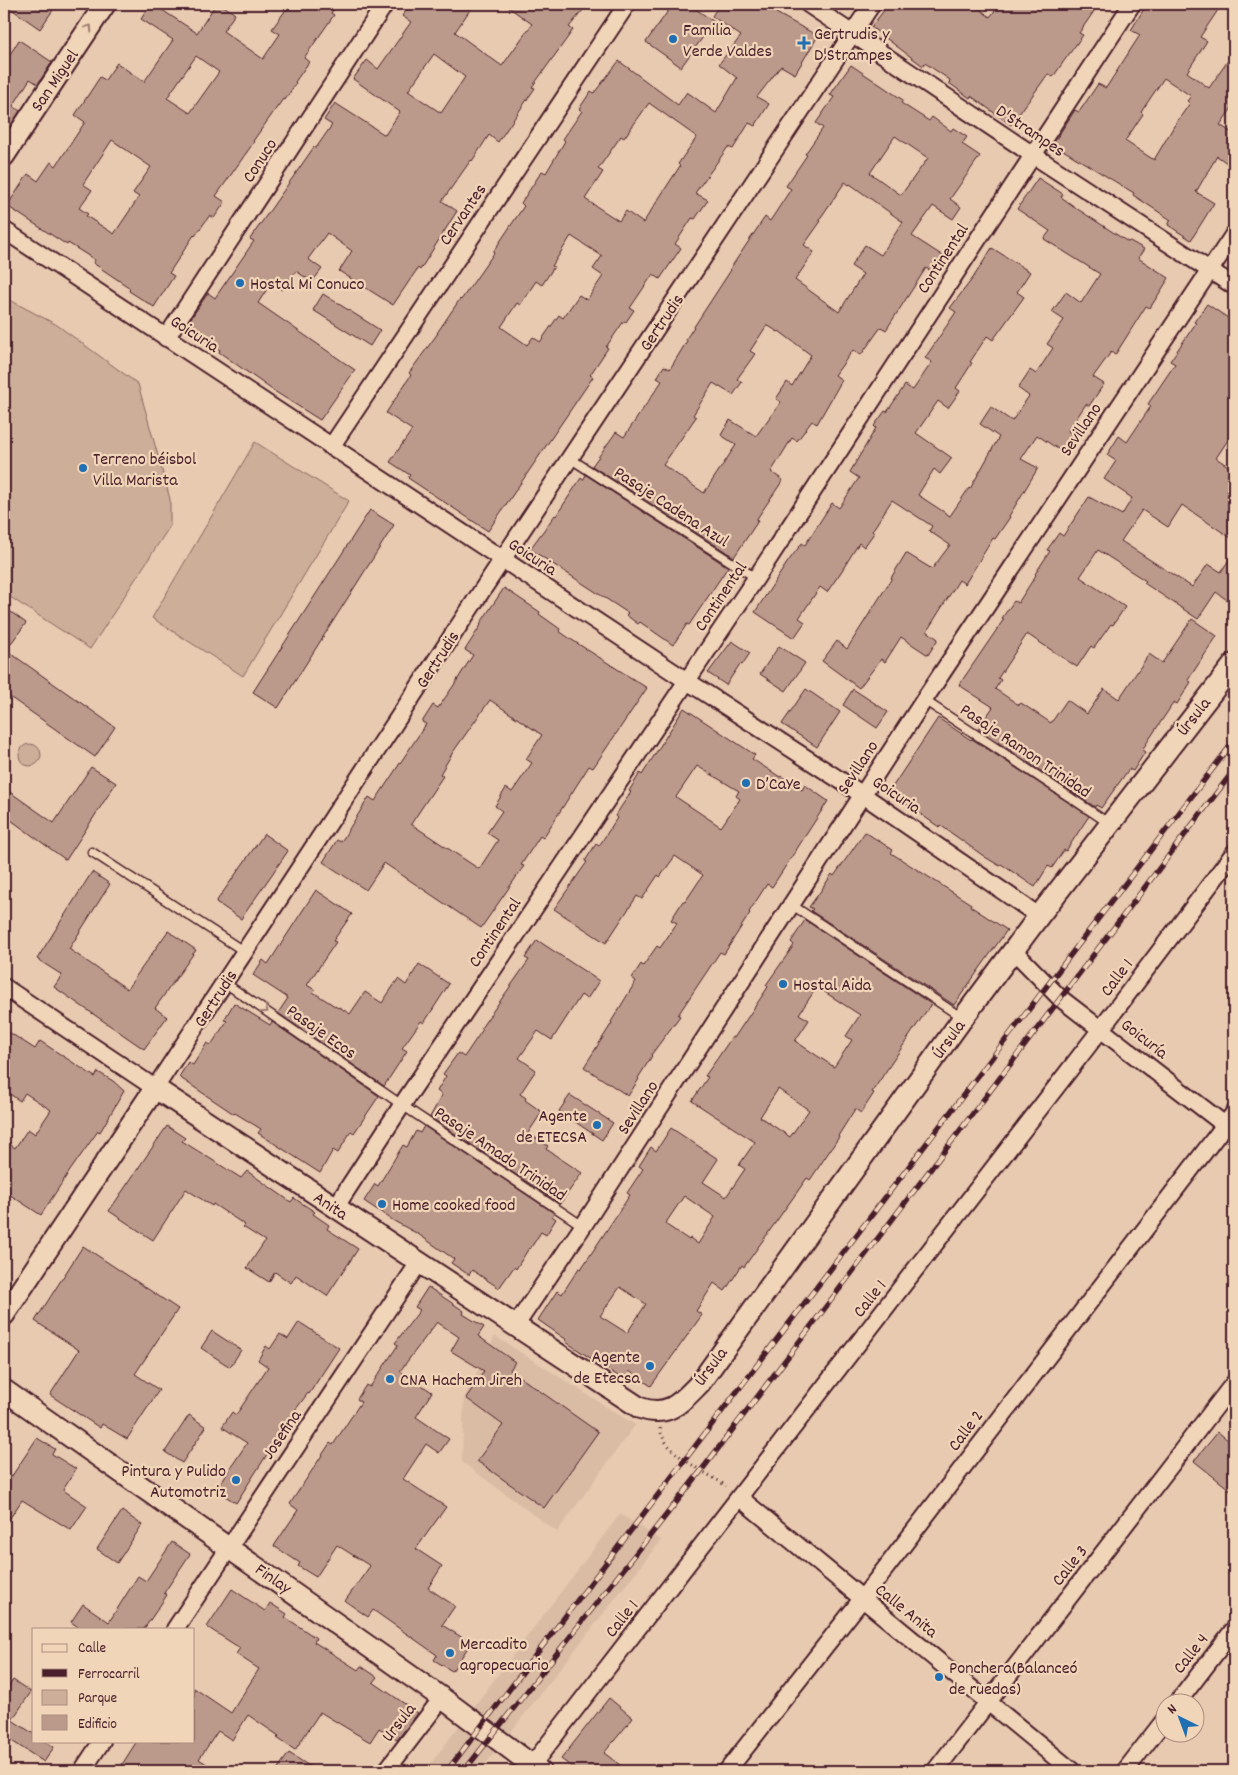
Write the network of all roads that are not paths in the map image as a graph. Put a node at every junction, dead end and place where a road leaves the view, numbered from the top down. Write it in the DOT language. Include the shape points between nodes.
graph roads {
  1 [pos="105,4"];
  2 [pos="385,4"];
  3 [pos="627,4"];
  4 [pos="808,4"];
  5 [pos="872,4"];
  6 [pos="1132,4"];
  7 [pos="853,34"];
  8 [pos="1033,155"];
  9 [pos="4,156"];
  10 [pos="4,230"];
  11 [pos="1234,234"];
  12 [pos="1210,270"];
  13 [pos="1234,286"];
  14 [pos="166,338"];
  15 [pos="331,446"];
  16 [pos="571,459"];
  17 [pos="502,560"];
  18 [pos="756,578"];
  19 [pos="1234,664"];
  20 [pos="687,681"];
  21 [pos="924,700"];
  22 [pos="863,795"];
  23 [pos="1110,824"];
  24 [pos="92,852"];
  25 [pos="1234,853"];
  26 [pos="792,906"];
  27 [pos="1039,916"];
  28 [pos="1014,950"];
  29 [pos="245,952"];
  30 [pos="225,983"];
  31 [pos="4,987"];
  32 [pos="963,1018"];
  33 [pos="1102,1029"];
  34 [pos="155,1088"];
  35 [pos="402,1105"];
  36 [pos="1231,1123"];
  37 [pos="335,1208"];
  38 [pos="583,1226"];
  39 [pos="420,1261"];
  40 [pos="4,1315"];
  41 [pos="516,1325"];
  42 [pos="1234,1384"];
  43 [pos="4,1390"];
  44 [pos="663,1411"];
  45 [pos="740,1498"];
  46 [pos="229,1547"];
  47 [pos="862,1599"];
  48 [pos="176,1628"];
  49 [pos="1234,1629"];
  50 [pos="1186,1692"];
  51 [pos="442,1698"];
  52 [pos="988,1703"];
  53 [pos="1156,1731"];
  54 [pos="101,1742"];
  55 [pos="536,1768"];
  56 [pos="82,1771"];
  57 [pos="386,1771"];
  58 [pos="727,1771"];
  59 [pos="935,1771"];
  60 [pos="1072,1771"];
  61 [pos="1125,1771"];
  9 -- 1 [label="street, San Miguel, one-way"];
  2 -- 14 [label="street, Conuco"];
  3 -- 15 [label="street, Cervantes"];
  4 -- 7 [label="street, D'Strampes"];
  5 -- 7 [label="street, Gertrudis"];
  6 -- 8 [label="street, Continental"];
  7 -- 8 [label="street, D'Strampes"];
  7 -- 16 [label="street, Gertrudis"];
  8 -- 12 [label="street, D'Strampes"];
  8 -- 18 [label="street, Continental"];
  10 -- 14 [label="street, Goicuria"];
  11 -- 12 [label="street, Sevillano"];
  12 -- 13 [label="street, D'Strampes"];
  12 -- 21 [label="street, Sevillano"];
  14 -- 15 [label="street, Goicuria"];
  15 -- 17 [label="street, Goicuria"];
  16 -- 17 [label="street, Gertrudis"];
  16 -- 18 [label="lane, Pasaje Cadena Azul"];
  17 -- 20 [label="street, Goicuria"];
  17 -- 29 [label="street, Gertrudis"];
  18 -- 20 [label="street, Continental"];
  19 -- 23 [label="street, Úrsula"];
  20 -- 22 [label="street, Goicuria"];
  20 -- 35 [label="street, Continental"];
  21 -- 22 [label="street, Sevillano"];
  21 -- 23 [label="lane, Pasaje Ramon Trinidad"];
  22 -- 26 [label="street, Sevillano"];
  22 -- 27 [label="street, Goicuria"];
  23 -- 27 [label="street, Úrsula"];
  24 -- 29 [label="lane"];
  25 -- 33 [label="street, Calle 1"];
  26 -- 32 [label="lane"];
  26 -- 38 [label="street, Sevillano"];
  27 -- 28 [label="street, Úrsula"];
  28 -- 32 [label="street, Úrsula"];
  28 -- 33 [label="street, Goicuría" via="1060,998"];
  29 -- 30 [label="street, Gertrudis"];
  30 -- 34 [label="street, Gertrudis"];
  30 -- 35 [label="lane, Pasaje Ecos, one-way"];
  31 -- 34 [label="street, Anita"];
  32 -- 44 [label="street, Úrsula" via="700,1383 679,1403"];
  33 -- 36 [label="street, Goicuría"];
  33 -- 45 [label="street, Calle 1"];
  34 -- 37 [label="street, Anita"];
  34 -- 40 [label="street, Gertrudis"];
  35 -- 37 [label="street, Continental"];
  35 -- 38 [label="lane, Pasaje Amado Trinidad"];
  36 -- 47 [label="street, Calle 2"];
  37 -- 39 [label="street, Anita"];
  38 -- 41 [label="street, Sevillano"];
  39 -- 41 [label="street, Anita"];
  39 -- 46 [label="street, Josefina"];
  41 -- 44 [label="street, Anita" via="640,1408"];
  42 -- 52 [label="street, Calle 3"];
  43 -- 46 [label="street, Finlay"];
  45 -- 47 [label="street, Calle Anita"];
  45 -- 55 [label="street, Calle 1"];
  46 -- 48 [label="street, Josefina"];
  46 -- 51 [label="street, Finlay"];
  47 -- 52 [label="street, Calle Anita"];
  47 -- 58 [label="street, Calle 2"];
  49 -- 50 [label="street, Calle 4"];
  51 -- 55 [label="street, Finlay"];
  51 -- 57 [label="street, Ursula"];
  52 -- 59 [label="street, Calle 3"];
  52 -- 60 [label="street, Calle Anita"];
  53 -- 61 [label="street"];
  54 -- 56 [label="street"];
}
